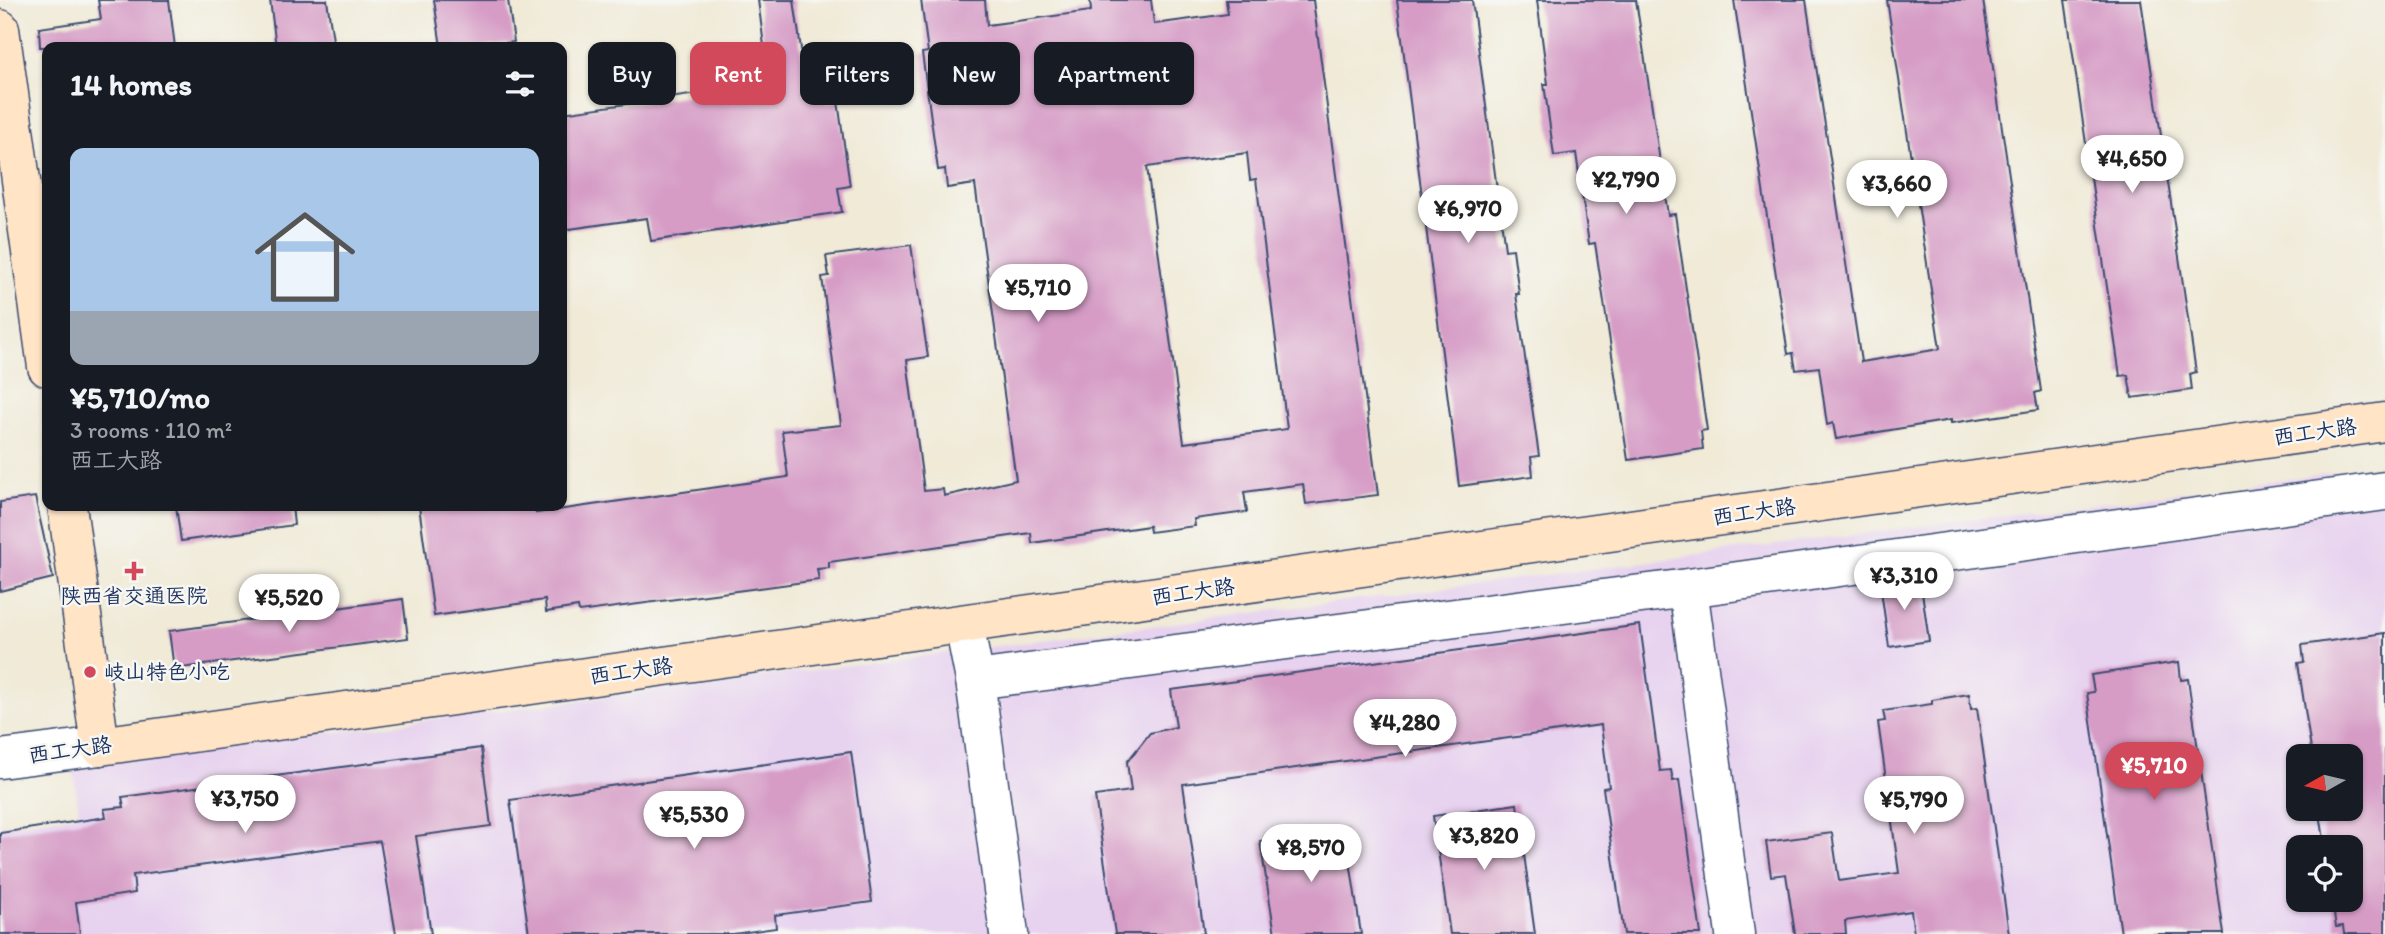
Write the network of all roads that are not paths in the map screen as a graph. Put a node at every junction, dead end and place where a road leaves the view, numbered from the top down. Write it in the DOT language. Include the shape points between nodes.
graph roads {
  1 [pos="0,29"];
  2 [pos="42,331"];
  3 [pos="2385,422"];
  4 [pos="2385,491"];
  5 [pos="68,511"];
  6 [pos="1688,588"];
  7 [pos="964,625"];
  8 [pos="975,680"];
  9 [pos="100,746"];
  10 [pos="0,759"];
  11 [pos="1009,934"];
  12 [pos="1735,934"];
  1 -- 2 [label="street"];
  3 -- 7 [label="street, 西工大路"];
  4 -- 6 [label="street"];
  5 -- 9 [label="street"];
  6 -- 8 [label="street"];
  6 -- 12 [label="street"];
  7 -- 8 [label="street"];
  7 -- 9 [label="street, 西工大路"];
  8 -- 11 [label="street"];
  9 -- 10 [label="street, 西工大路"];
}
